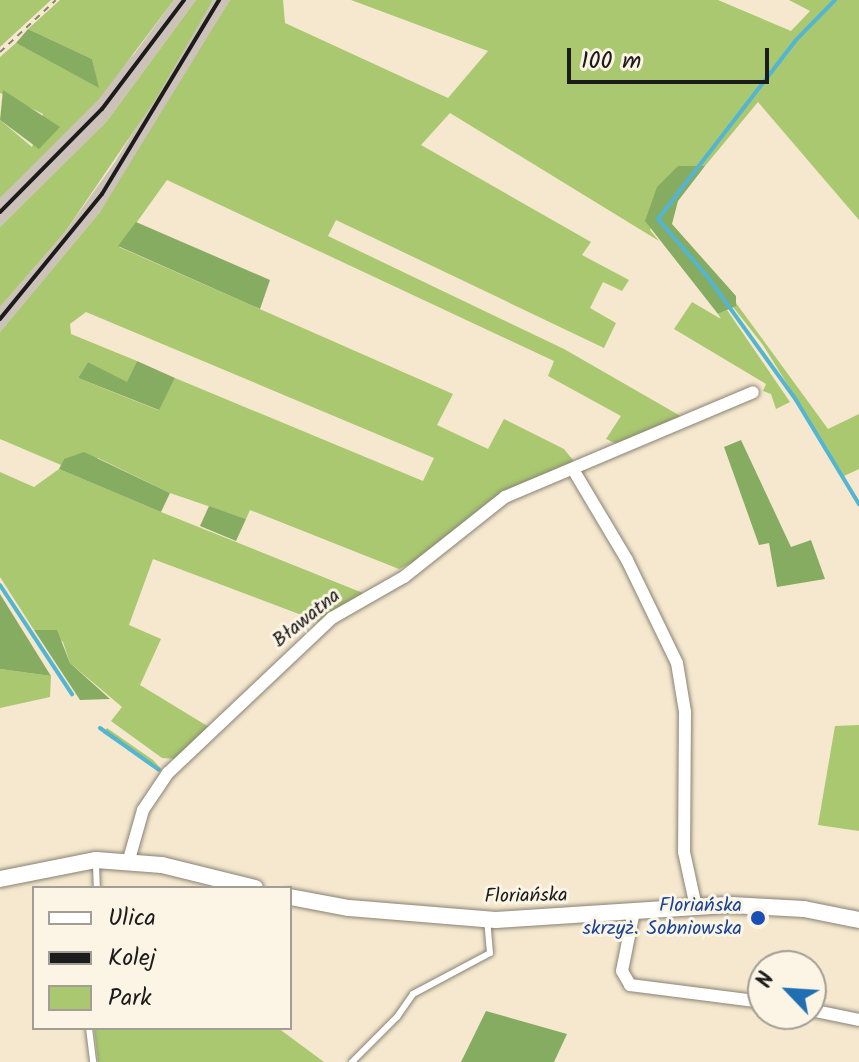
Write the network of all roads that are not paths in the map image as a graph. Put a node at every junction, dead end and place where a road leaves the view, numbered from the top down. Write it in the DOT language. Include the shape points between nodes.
graph roads {
  1 [pos="753,392"];
  2 [pos="574,471"];
  3 [pos="96,860"];
  4 [pos="128,863"];
  5 [pos="0,879"];
  6 [pos="97,886"];
  7 [pos="245,886"];
  8 [pos="292,897"];
  9 [pos="696,907"];
  10 [pos="634,911"];
  11 [pos="487,920"];
  12 [pos="859,920"];
  13 [pos="747,1000"];
  14 [pos="827,1013"];
  15 [pos="859,1020"];
  16 [pos="89,1030"];
  17 [pos="93,1062"];
  18 [pos="352,1062"];
  1 -- 2 [label="street, Bławatna"];
  2 -- 4 [label="street, Bławatna" via="505,497 404,577 313,636 168,773 143,810"];
  2 -- 9 [label="street" via="627,560 677,663 685,712 684,852"];
  3 -- 4 [label="street"];
  3 -- 5 [label="street"];
  3 -- 6 [label="lane"];
  4 -- 7 [label="street"];
  8 -- 11 [label="street, Floriańska"];
  9 -- 10 [label="street, Floriańska"];
  9 -- 12 [label="street, Floriańska" via="781,907"];
  10 -- 11 [label="street, Floriańska"];
  10 -- 13 [label="street" via="622,971 630,985"];
  11 -- 18 [label="lane" via="490,953 413,994"];
  14 -- 15 [label="street"];
  16 -- 17 [label="lane"];
}
